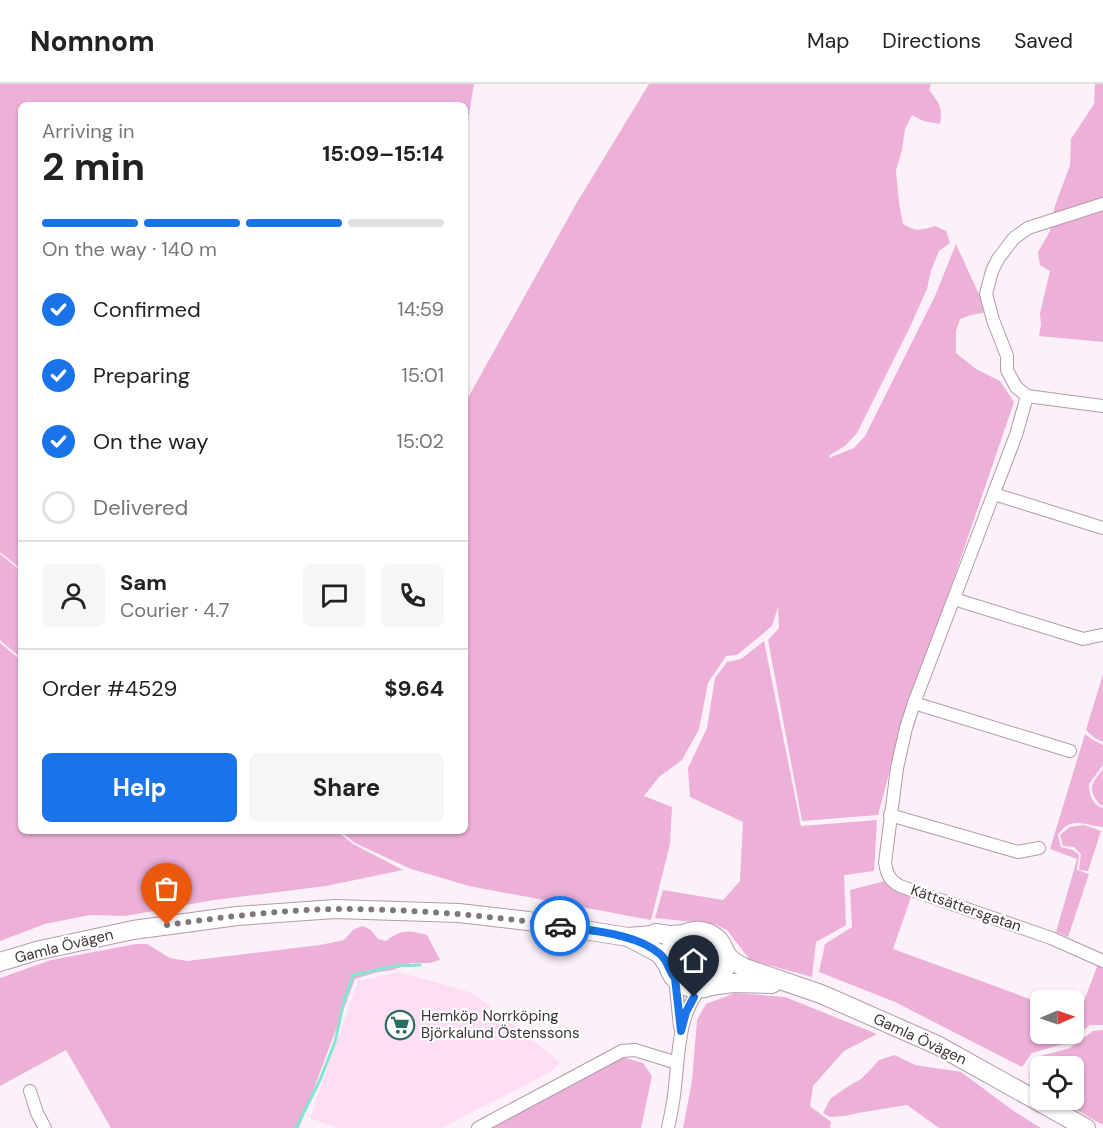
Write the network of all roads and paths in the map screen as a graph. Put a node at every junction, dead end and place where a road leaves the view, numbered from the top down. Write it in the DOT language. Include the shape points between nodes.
graph roads {
  1 [pos="1103,204"];
  2 [pos="1027,396"];
  3 [pos="1103,406"];
  4 [pos="994,494"];
  5 [pos="1103,528"];
  6 [pos="954,598"];
  7 [pos="1101,636"];
  8 [pos="915,703"];
  9 [pos="1070,751"];
  10 [pos="890,815"];
  11 [pos="1039,848"];
  12 [pos="684,934"];
  13 [pos="628,937"];
  14 [pos="726,955"];
  15 [pos="1103,961"];
  16 [pos="0,962"];
  17 [pos="672,972"];
  18 [pos="800,987"];
  19 [pos="705,988"];
  20 [pos="681,1031"];
  21 [pos="677,1063"];
  22 [pos="30,1091"];
  23 [pos="1030,1097"];
  24 [pos="1048,1110"];
  25 [pos="1053,1110"];
  26 [pos="45,1128"];
  27 [pos="478,1128"];
  28 [pos="668,1128"];
  29 [pos="1072,1128"];
  30 [pos="1086,1128"];
  1 -- 2 [label="street" via="1028,228 1014,238 992,271 986,294 993,320 1007,370 1016,387"];
  2 -- 3 [label="street"];
  2 -- 4 [label="street, Kättsättersgatan"];
  4 -- 5 [label="street"];
  4 -- 6 [label="street, Kättsättersgatan"];
  6 -- 7 [label="street" via="1083,639"];
  6 -- 8 [label="street, Kättsättersgatan"];
  8 -- 9 [label="street"];
  8 -- 10 [label="street, Kättsättersgatan" via="897,768"];
  10 -- 11 [label="street" via="1018,852"];
  10 -- 15 [label="street, Kättsättersgatan" via="885,862 892,881 1051,938"];
  12 -- 13 [label="main road, Gamla Övägen"];
  12 -- 14 [label="main road, Gamla Övägen" via="707,932 720,941"];
  12 -- 17 [label="main road" via="673,944 668,958"];
  13 -- 16 [label="main road, Gamla Övägen" via="470,914 335,909 237,916 133,930"];
  13 -- 17 [label="main road, Gamla Övägen" via="660,954"];
  14 -- 18 [label="main road, Gamla Övägen" via="746,968"];
  14 -- 19 [label="main road" via="722,976"];
  17 -- 19 [label="main road, Gamla Övägen" via="688,987"];
  17 -- 20 [label="street"];
  18 -- 19 [label="main road, Gamla Övägen" via="732,982"];
  18 -- 23 [label="main road, Gamla Övägen" via="937,1045"];
  19 -- 20 [label="street" via="694,997"];
  20 -- 21 [label="street"];
  21 -- 27 [label="street" via="635,1050 622,1051"];
  21 -- 28 [label="street"];
  22 -- 26 [label="street"];
  24 -- 29 [label="main road, Gamla Övägen"];
  25 -- 30 [label="main road, Gamla Övägen"];
}
